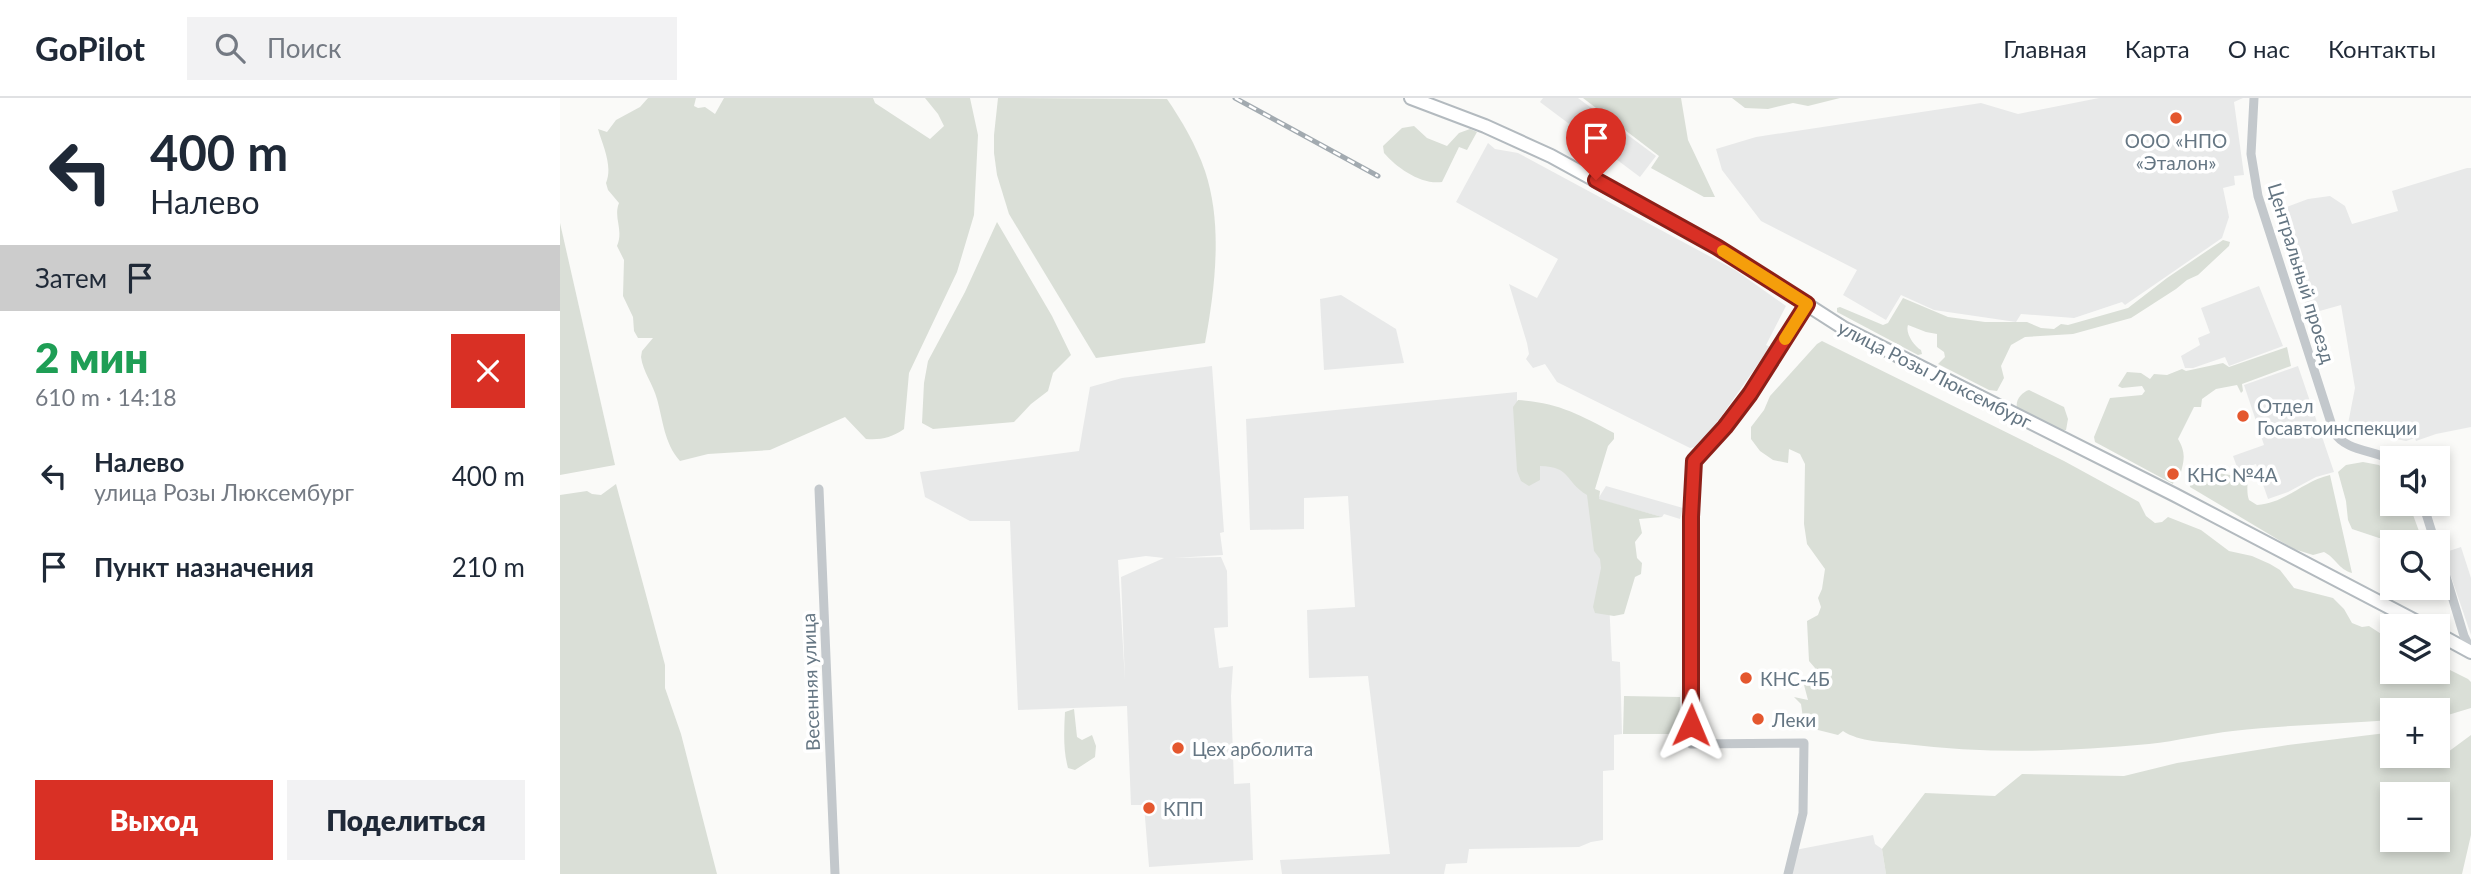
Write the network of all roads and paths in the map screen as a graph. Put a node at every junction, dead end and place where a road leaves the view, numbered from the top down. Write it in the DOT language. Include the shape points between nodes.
graph roads {
  1 [pos="1411,98"];
  2 [pos="2254,98"];
  3 [pos="1807,304"];
  4 [pos="2380,454"];
  5 [pos="819,489"];
  6 [pos="2450,591"];
  7 [pos="2402,614"];
  8 [pos="2450,640"];
  9 [pos="2471,651"];
  10 [pos="835,874"];
  11 [pos="1788,874"];
  1 -- 3 [label="street, улица Розы Люксембург" via="1551,156 1717,247"];
  2 -- 4 [label="street, Центральный проезд" via="2251,154 2258,196 2334,432 2347,444"];
  3 -- 7 [label="street, улица Розы Люксембург" via="1845,329"];
  3 -- 11 [label="street" via="1750,394 1694,461 1691,517 1691,744 1804,743 1804,813"];
  5 -- 10 [label="street, Весенняя улица"];
  6 -- 9 [label="street"];
  8 -- 9 [label="street"];
}
